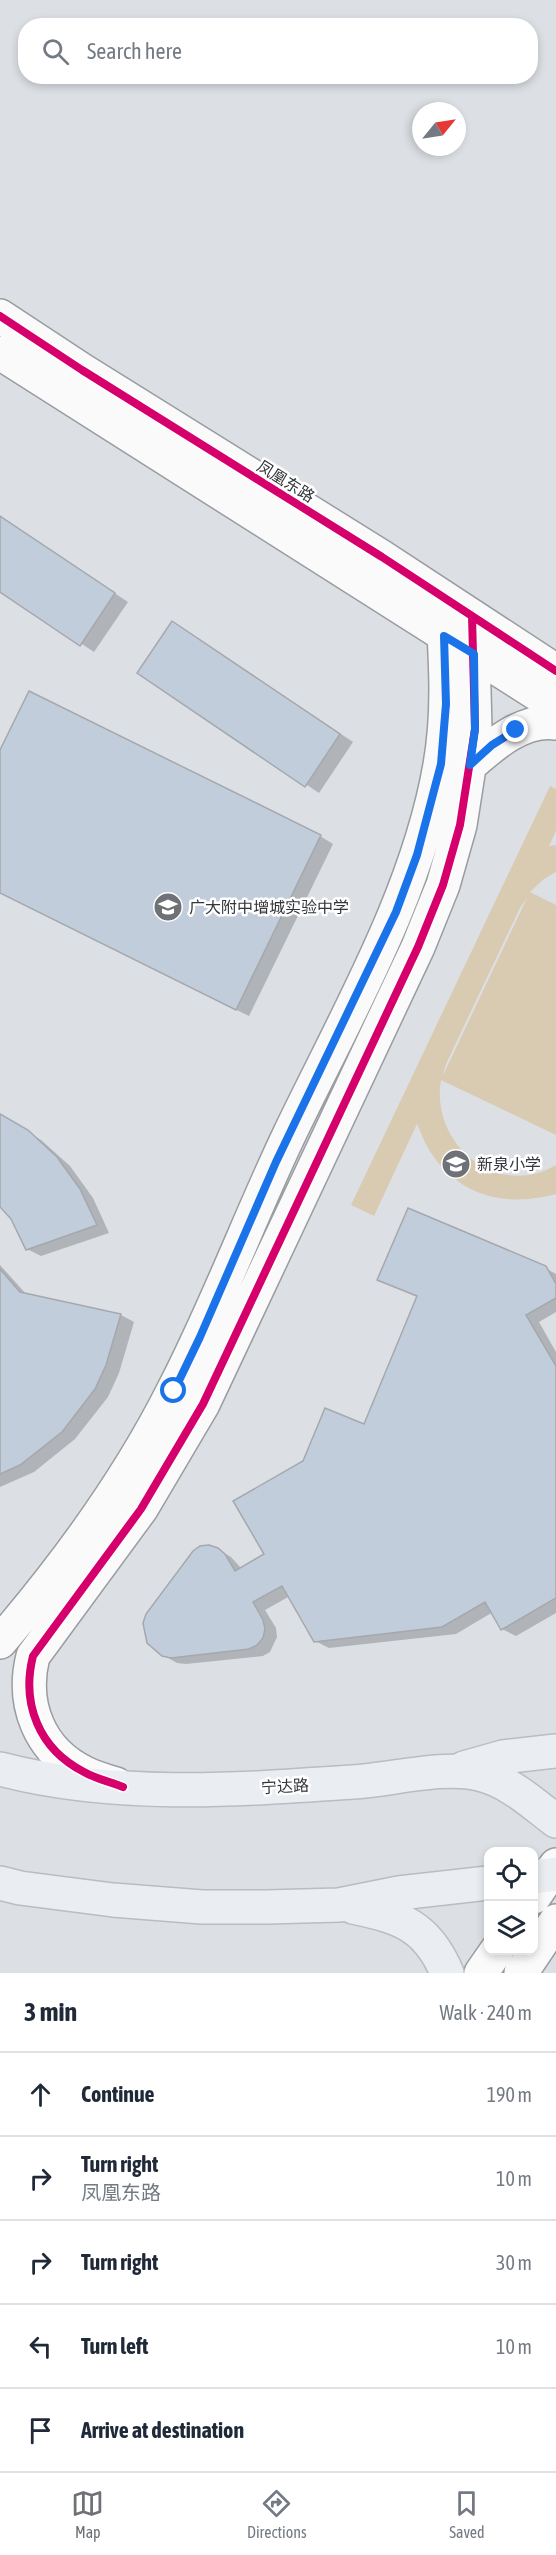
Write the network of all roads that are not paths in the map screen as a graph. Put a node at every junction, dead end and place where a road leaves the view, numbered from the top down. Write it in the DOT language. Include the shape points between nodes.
graph roads {
  1 [pos="0,316"];
  2 [pos="0,353"];
  3 [pos="442,597"];
  4 [pos="472,616"];
  5 [pos="444,636"];
  6 [pos="474,654"];
  7 [pos="556,671"];
  8 [pos="556,706"];
  9 [pos="556,723"];
  10 [pos="470,765"];
  11 [pos="0,1642"];
  12 [pos="556,1751"];
  13 [pos="0,1769"];
  14 [pos="453,1771"];
  15 [pos="123,1787"];
  16 [pos="556,1821"];
  17 [pos="0,1883"];
  18 [pos="484,1883"];
  19 [pos="339,1905"];
  20 [pos="556,1921"];
  21 [pos="494,1955"];
  22 [pos="447,1973"];
  23 [pos="482,1973"];
  24 [pos="520,1973"];
  1 -- 3 [label="street, 凤凰东路"];
  2 -- 5 [label="street"];
  3 -- 4 [label="street, 凤凰东路"];
  3 -- 5 [label="street"];
  4 -- 6 [label="street"];
  4 -- 7 [label="street, 凤凰东路"];
  5 -- 6 [label="street"];
  5 -- 11 [label="street" via="446,704 441,764 417,855 396,912 276,1162 174,1391 116,1491"];
  6 -- 8 [label="street"];
  6 -- 10 [label="street" via="475,729"];
  9 -- 10 [label="street" via="516,730"];
  10 -- 15 [label="street" via="460,825 443,885 418,947 203,1404 141,1509 33,1656 28,1677 29,1701 48,1743 64,1760 85,1773"];
  12 -- 14 [label="main road" via="496,1759"];
  13 -- 15 [label="main road, 宁达路" via="62,1782"];
  14 -- 15 [label="main road, 宁达路" via="287,1786"];
  14 -- 16 [label="main road, 宁达路" via="497,1779"];
  17 -- 19 [label="main road" via="101,1899 202,1907"];
  18 -- 19 [label="main road"];
  19 -- 22 [label="main road" via="391,1915 411,1925 439,1953"];
  20 -- 24 [label="street"];
  21 -- 23 [label="street"];
}
